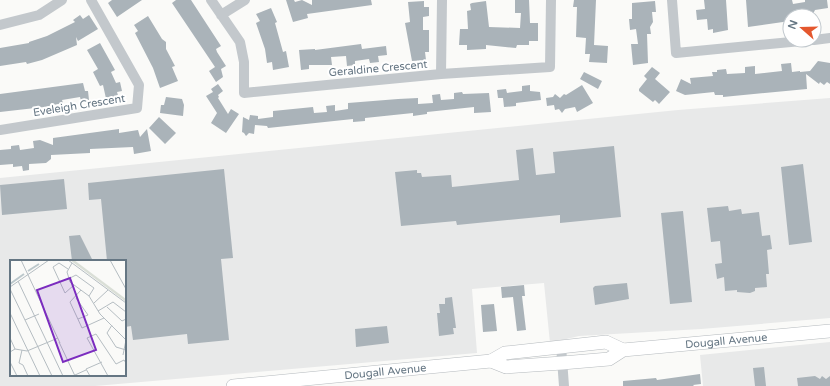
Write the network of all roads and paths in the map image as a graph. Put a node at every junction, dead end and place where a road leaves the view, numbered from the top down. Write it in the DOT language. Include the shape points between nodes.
graph roads {
  1 [pos="62,0"];
  2 [pos="91,0"];
  3 [pos="211,0"];
  4 [pos="245,0"];
  5 [pos="442,0"];
  6 [pos="551,0"];
  7 [pos="672,0"];
  8 [pos="221,15"];
  9 [pos="0,25"];
  10 [pos="782,43"];
  11 [pos="441,74"];
  12 [pos="0,130"];
  13 [pos="830,331"];
  14 [pos="561,346"];
  15 [pos="623,350"];
  16 [pos="491,361"];
  17 [pos="562,363"];
  18 [pos="240,386"];
  19 [pos="564,386"];
  1 -- 9 [label="street" via="39,15"];
  2 -- 12 [label="street, Eveleigh Crescent" via="138,84 137,108"];
  3 -- 8 [label="street, Geraldine Crescent"];
  4 -- 8 [label="street"];
  5 -- 11 [label="street"];
  6 -- 11 [label="street, Geraldine Crescent" via="550,67"];
  7 -- 10 [label="street" via="676,53"];
  8 -- 11 [label="street, Geraldine Crescent" via="240,42 244,62 244,93"];
  13 -- 15 [label="main road, Dougall Avenue"];
  14 -- 15 [label="main road, Dougall Avenue" via="606,342"];
  14 -- 16 [label="main road, Dougall Avenue" via="505,353"];
  14 -- 17 [label="street"];
  15 -- 17 [label="main road, Dougall Avenue" via="609,359"];
  16 -- 17 [label="main road, Dougall Avenue" via="506,367"];
  16 -- 18 [label="main road, Dougall Avenue"];
  17 -- 19 [label="street"];
}
